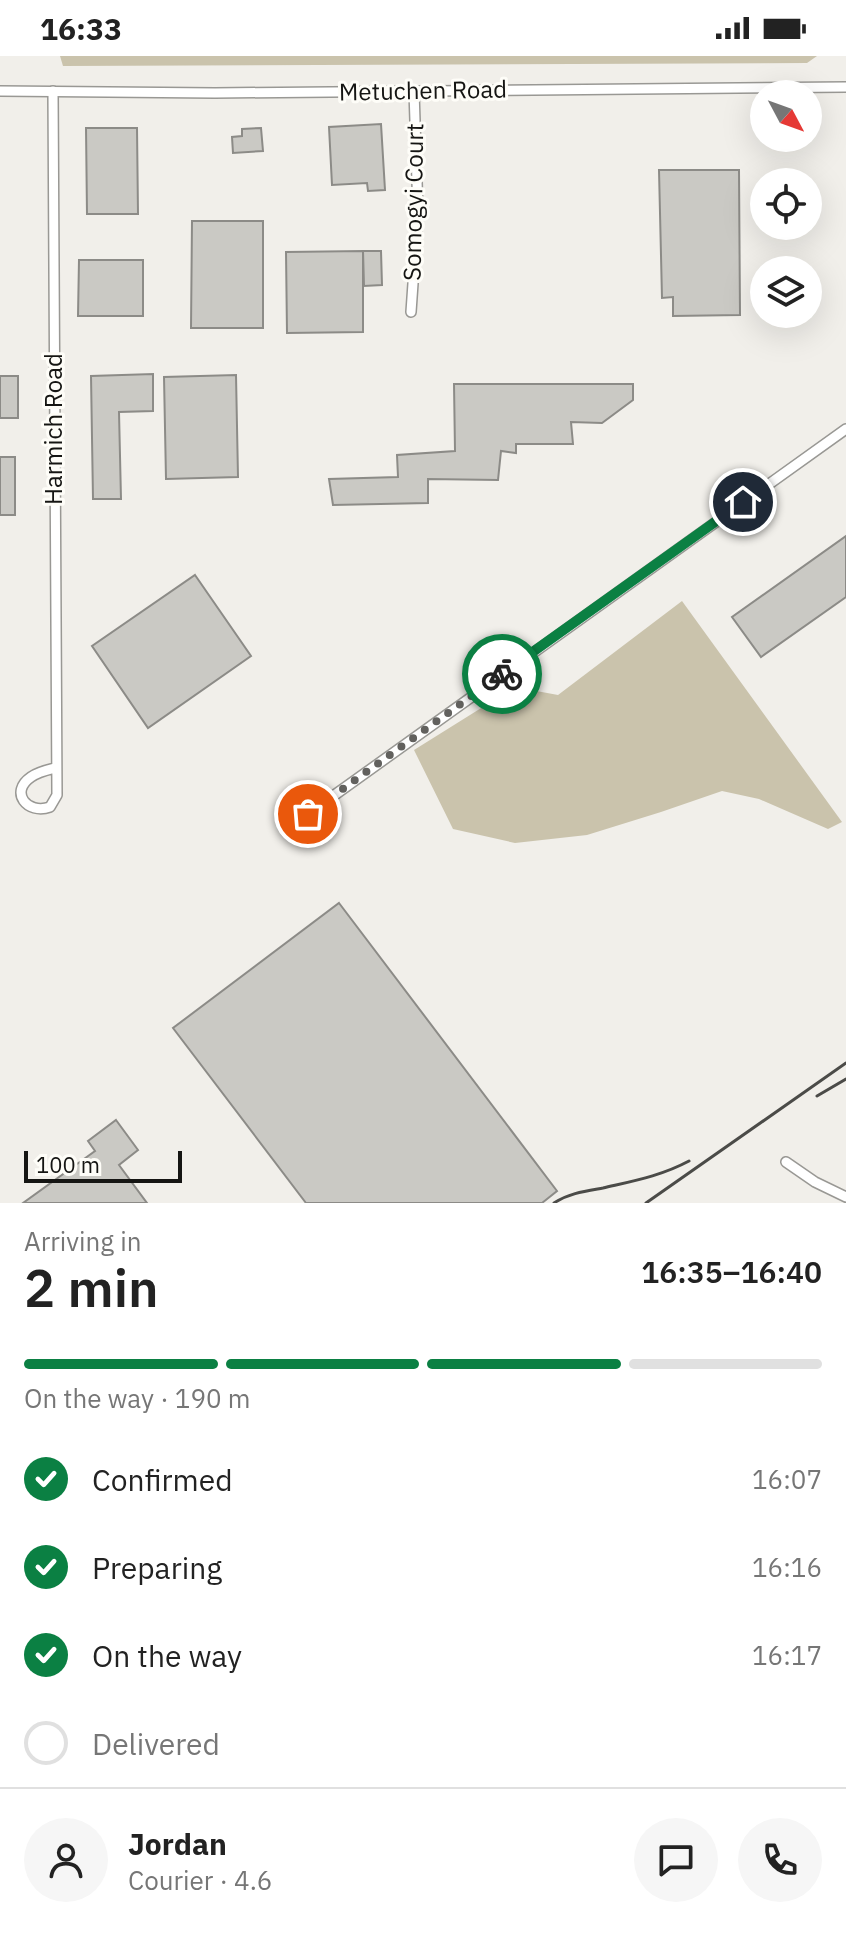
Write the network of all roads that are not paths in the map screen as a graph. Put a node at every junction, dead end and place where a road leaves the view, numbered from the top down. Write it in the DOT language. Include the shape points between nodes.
graph roads {
  1 [pos="846,87"];
  2 [pos="0,91"];
  3 [pos="53,91"];
  4 [pos="414,91"];
  5 [pos="411,312"];
  6 [pos="846,429"];
  7 [pos="55,768"];
  8 [pos="308,814"];
  9 [pos="786,1162"];
  10 [pos="846,1197"];
  1 -- 4 [label="street, Metuchen Road"];
  2 -- 3 [label="street, Metuchen Road"];
  3 -- 4 [label="street, Metuchen Road"];
  3 -- 7 [label="street, Harmich Road"];
  4 -- 5 [label="street, Somogyi Court" via="418,212"];
  6 -- 8 [label="street"];
  7 -- 7 [label="street, Harmich Road" via="57,795 50,807 31,808 23,801 23,784"];
  9 -- 10 [label="street"];
}
